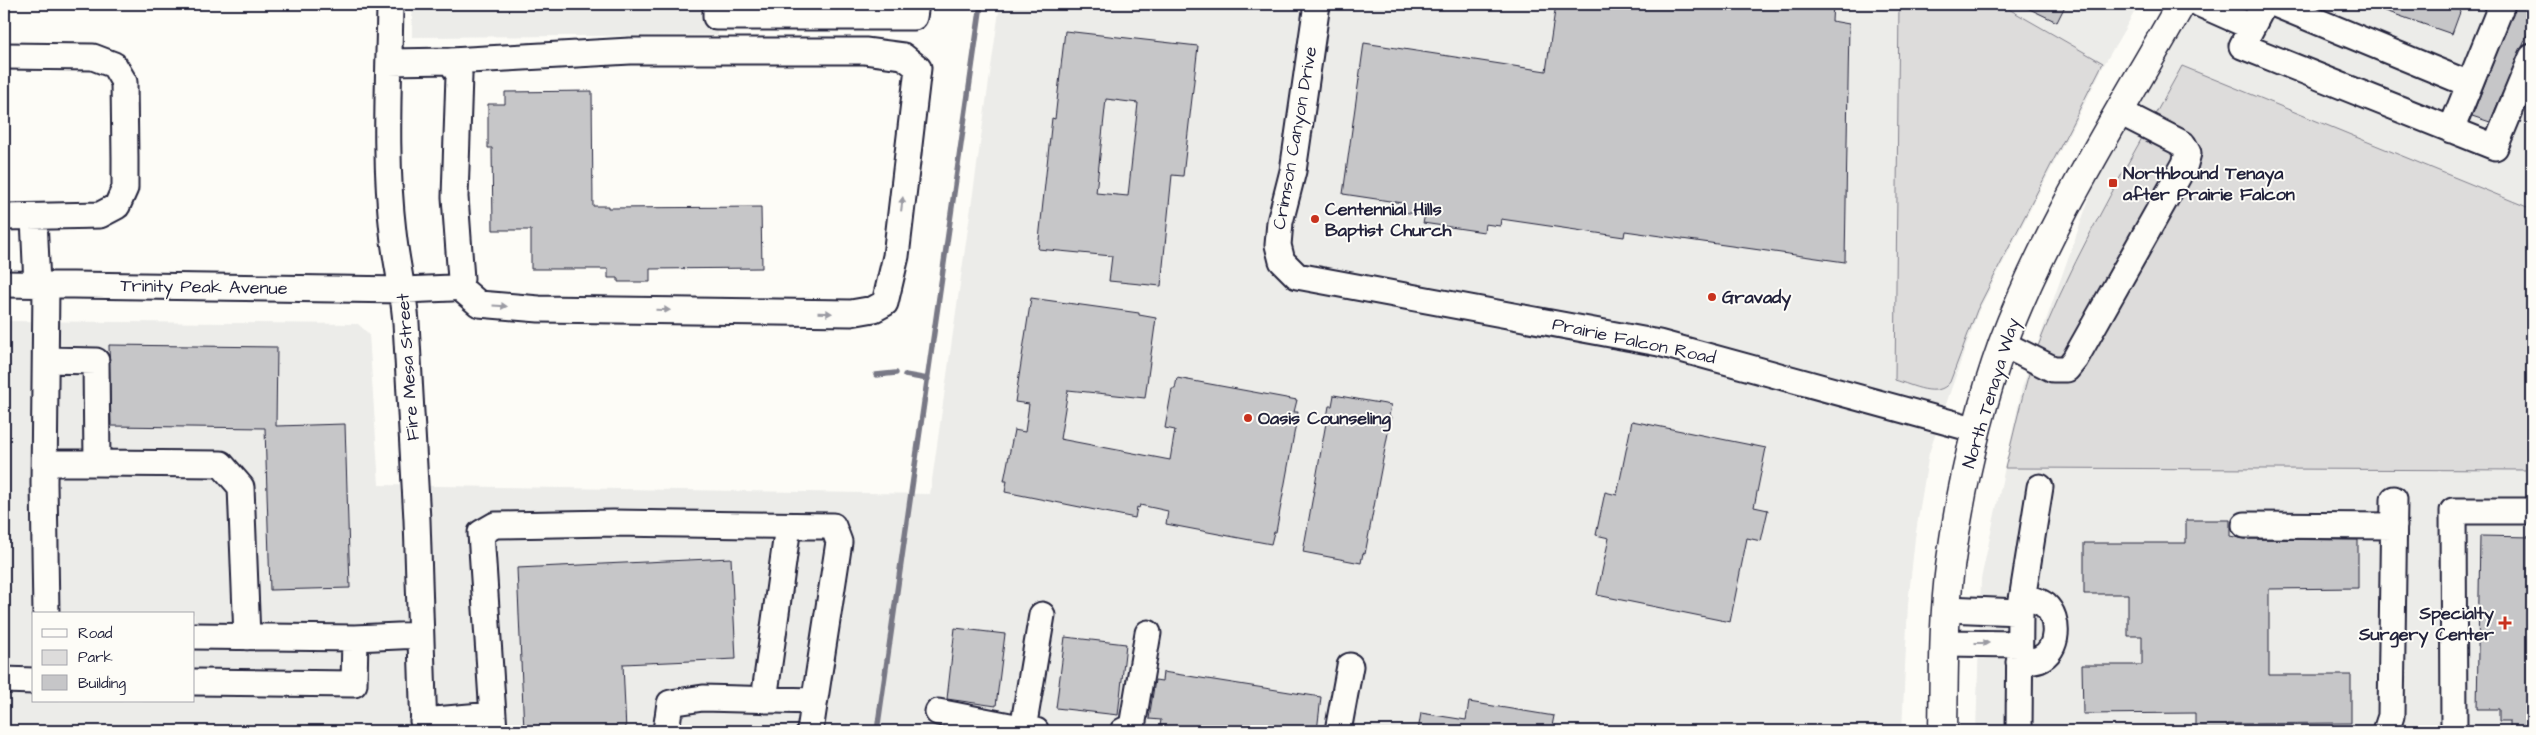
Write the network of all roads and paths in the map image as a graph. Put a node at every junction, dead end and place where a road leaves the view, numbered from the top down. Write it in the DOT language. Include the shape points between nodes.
graph roads {
  1 [pos="390,4"];
  2 [pos="716,4"];
  3 [pos="916,4"];
  4 [pos="1317,4"];
  5 [pos="2181,4"];
  6 [pos="2200,4"];
  7 [pos="2264,4"];
  8 [pos="2275,4"];
  9 [pos="2502,4"];
  10 [pos="2252,27"];
  11 [pos="4,56"];
  12 [pos="2532,57"];
  13 [pos="451,61"];
  14 [pos="389,62"];
  15 [pos="2469,84"];
  16 [pos="2120,112"];
  17 [pos="2451,130"];
  18 [pos="4,217"];
  19 [pos="34,218"];
  20 [pos="1288,269"];
  21 [pos="4,284"];
  22 [pos="42,285"];
  23 [pos="458,286"];
  24 [pos="404,290"];
  25 [pos="2003,344"];
  26 [pos="46,360"];
  27 [pos="1977,430"];
  28 [pos="45,463"];
  29 [pos="97,463"];
  30 [pos="2040,487"];
  31 [pos="2394,499"];
  32 [pos="2532,511"];
  33 [pos="2245,525"];
  34 [pos="788,526"];
  35 [pos="2394,526"];
  36 [pos="2021,604"];
  37 [pos="1946,609"];
  38 [pos="46,612"];
  39 [pos="1042,614"];
  40 [pos="1148,633"];
  41 [pos="420,635"];
  42 [pos="195,636"];
  43 [pos="247,637"];
  44 [pos="355,638"];
  45 [pos="1945,643"];
  46 [pos="2019,653"];
  47 [pos="1350,666"];
  48 [pos="4,680"];
  49 [pos="32,681"];
  50 [pos="195,682"];
  51 [pos="764,700"];
  52 [pos="814,701"];
  53 [pos="938,712"];
  54 [pos="493,723"];
  55 [pos="424,726"];
  56 [pos="1029,730"];
  57 [pos="666,731"];
  58 [pos="810,731"];
  59 [pos="1123,731"];
  60 [pos="1338,731"];
  61 [pos="1943,731"];
  62 [pos="2019,731"];
  63 [pos="2386,731"];
  64 [pos="2454,731"];
  1 -- 14 [label="street, Fire Mesa Street"];
  2 -- 3 [label="street" via="716,17 914,17"];
  4 -- 20 [label="street, Crimson Canyon Drive" via="1293,171 1280,222 1278,246"];
  5 -- 16 [label="main road, North Tenaya Way"];
  6 -- 10 [label="street"];
  7 -- 10 [label="street"];
  8 -- 15 [label="street"];
  9 -- 15 [label="street"];
  10 -- 17 [label="street" via="2242,46"];
  11 -- 19 [label="street" via="93,57 114,65 124,82 124,188 116,206 100,215"];
  12 -- 17 [label="street" via="2495,147"];
  13 -- 14 [label="street"];
  13 -- 23 [label="street" via="459,75 455,197 461,279"];
  23 -- 13 [label="street, one-way" via="479,304 539,309 851,313 880,307 885,302 896,256 918,68 904,56 865,51 630,51"];
  14 -- 24 [label="street, Fire Mesa Street" via="388,142 393,233"];
  15 -- 17 [label="street"];
  16 -- 25 [label="main road, North Tenaya Way" via="2054,231"];
  16 -- 25 [label="street" via="2183,144 2188,152 2185,164 2067,369 2053,368"];
  18 -- 19 [label="street"];
  19 -- 22 [label="street"];
  20 -- 27 [label="street, Prairie Falcon Road" via="1297,276 1659,343"];
  21 -- 22 [label="street, Trinity Peak Avenue"];
  22 -- 24 [label="street, Trinity Peak Avenue"];
  22 -- 26 [label="street"];
  23 -- 24 [label="street, Trinity Peak Avenue"];
  24 -- 41 [label="street, Fire Mesa Street"];
  25 -- 27 [label="main road, North Tenaya Way"];
  26 -- 28 [label="street"];
  26 -- 29 [label="street" via="96,361"];
  27 -- 37 [label="main road, North Tenaya Way" via="1956,528"];
  28 -- 29 [label="street"];
  28 -- 38 [label="street"];
  29 -- 43 [label="street" via="222,464 241,487"];
  30 -- 36 [label="street"];
  31 -- 35 [label="street"];
  32 -- 64 [label="street" via="2453,511"];
  33 -- 35 [label="street"];
  34 -- 51 [label="street"];
  34 -- 52 [label="street" via="833,526 839,542"];
  34 -- 54 [label="street" via="496,525 480,533"];
  35 -- 63 [label="street" via="2391,716"];
  36 -- 37 [label="street"];
  36 -- 46 [label="street"];
  36 -- 46 [label="street" via="2038,601 2046,606 2053,614 2056,630 2049,650 2041,658"];
  37 -- 45 [label="main road, North Tenaya Way"];
  39 -- 56 [label="street"];
  40 -- 59 [label="street" via="1132,727"];
  41 -- 44 [label="street"];
  41 -- 55 [label="street, Fire Mesa Street"];
  42 -- 43 [label="street"];
  43 -- 44 [label="street"];
  44 -- 50 [label="street" via="354,684"];
  45 -- 46 [label="street, one-way"];
  45 -- 61 [label="main road, North Tenaya Way"];
  46 -- 62 [label="street"];
  47 -- 60 [label="street"];
  48 -- 49 [label="street"];
  51 -- 52 [label="street"];
  51 -- 57 [label="street" via="703,698 670,703"];
  52 -- 58 [label="street"];
  53 -- 56 [label="street"];
  54 -- 55 [label="street"];
}
